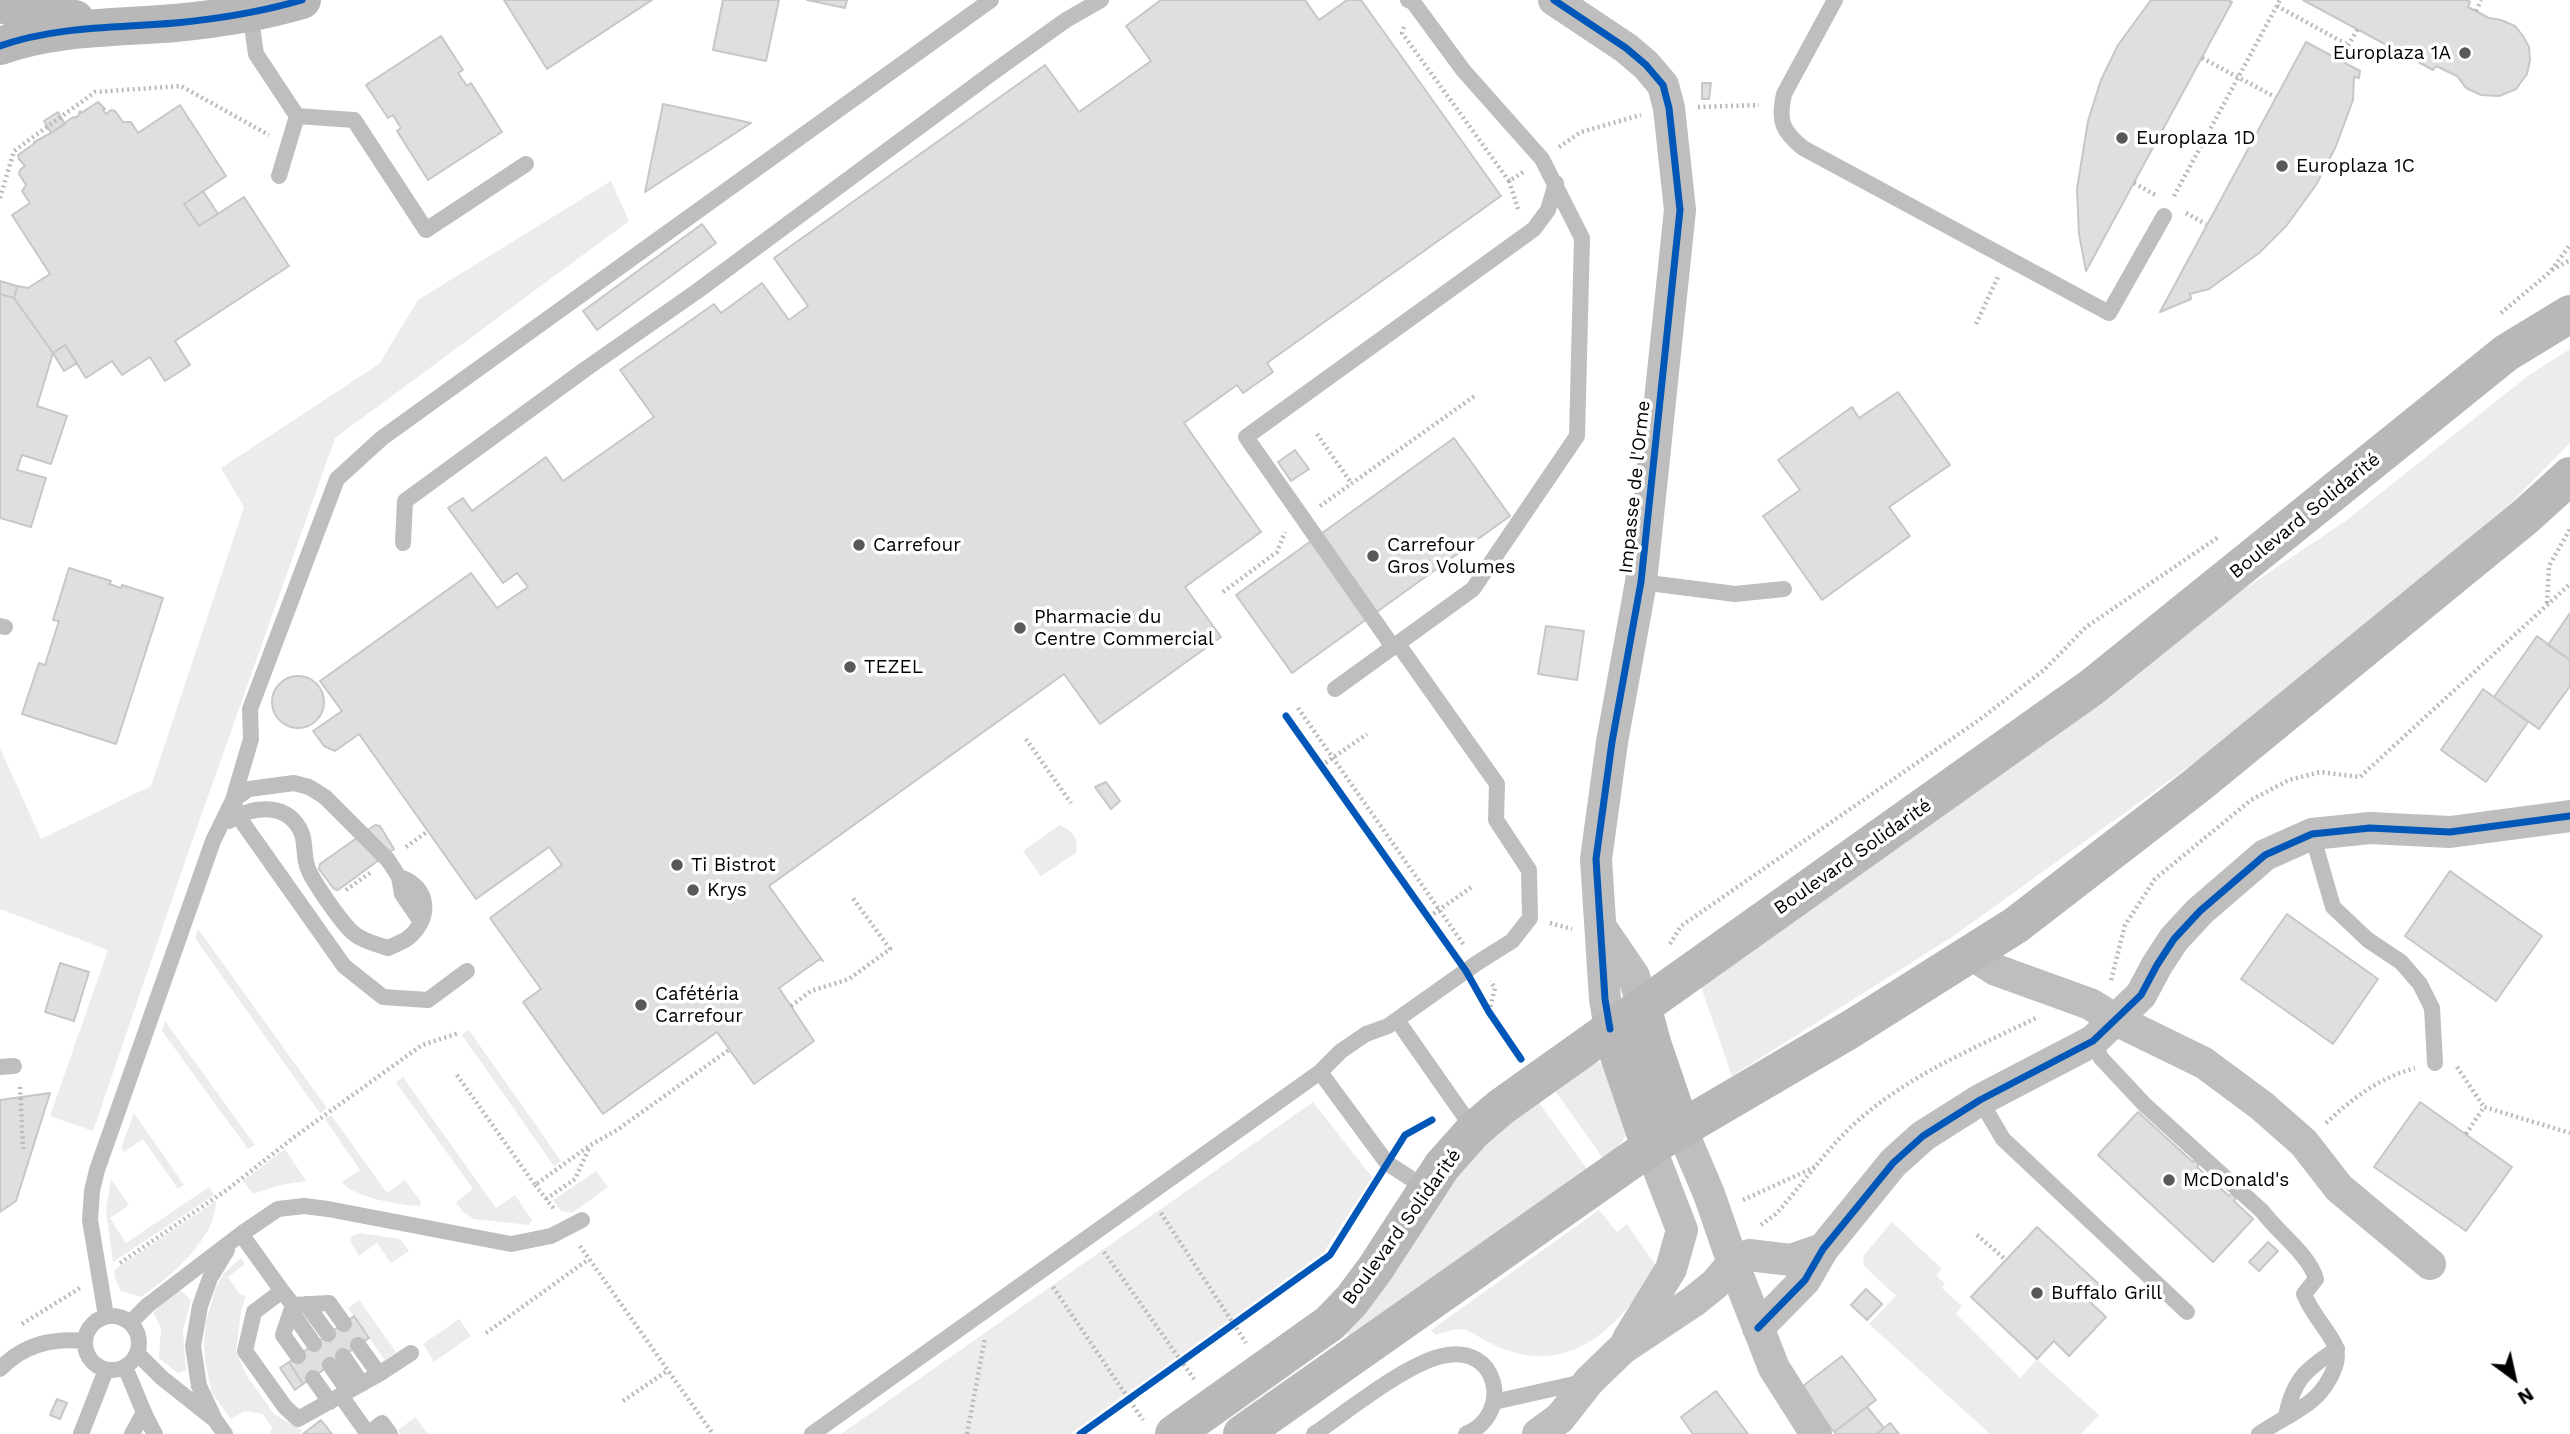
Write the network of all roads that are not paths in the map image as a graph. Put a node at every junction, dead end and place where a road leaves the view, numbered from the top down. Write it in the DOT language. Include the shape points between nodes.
graph roads {
  1 [pos="302,0"];
  2 [pos="991,0"];
  3 [pos="1101,0"];
  4 [pos="1408,0"];
  5 [pos="1554,0"];
  6 [pos="1835,0"];
  7 [pos="0,4"];
  8 [pos="250,13"];
  9 [pos="111,25"];
  10 [pos="0,46"];
  11 [pos="297,116"];
  12 [pos="526,164"];
  13 [pos="279,176"];
  14 [pos="1556,183"];
  15 [pos="2164,215"];
  16 [pos="2570,314"];
  17 [pos="2570,475"];
  18 [pos="403,544"];
  19 [pos="1641,582"];
  20 [pos="1784,589"];
  21 [pos="1396,646"];
  22 [pos="1335,689"];
  23 [pos="235,808"];
  24 [pos="2570,816"];
  25 [pos="2312,834"];
  26 [pos="1601,928"];
  27 [pos="1971,954"];
  28 [pos="467,971"];
  29 [pos="1638,991"];
  30 [pos="2103,1012"];
  31 [pos="1397,1020"];
  32 [pos="1610,1029"];
  33 [pos="2092,1041"];
  34 [pos="2435,1063"];
  35 [pos="1324,1068"];
  36 [pos="1980,1100"];
  37 [pos="1474,1130"];
  38 [pos="1666,1137"];
  39 [pos="1427,1189"];
  40 [pos="575,1224"];
  41 [pos="236,1238"];
  42 [pos="1823,1249"];
  43 [pos="1747,1259"];
  44 [pos="2430,1264"];
  45 [pos="282,1291"];
  46 [pos="297,1307"];
  47 [pos="2187,1312"];
  48 [pos="106,1316"];
  49 [pos="131,1322"];
  50 [pos="344,1324"];
  51 [pos="1758,1328"];
  52 [pos="321,1339"];
  53 [pos="85,1341"];
  54 [pos="358,1345"];
  55 [pos="1622,1349"];
  56 [pos="2337,1349"];
  57 [pos="411,1353"];
  58 [pos="138,1354"];
  59 [pos="298,1356"];
  60 [pos="337,1361"];
  61 [pos="125,1368"];
  62 [pos="0,1369"];
  63 [pos="106,1370"];
  64 [pos="379,1374"];
  65 [pos="313,1377"];
  66 [pos="1589,1381"];
  67 [pos="345,1393"];
  68 [pos="1494,1402"];
  69 [pos="143,1414"];
  70 [pos="2286,1416"];
  71 [pos="215,1420"];
  72 [pos="1158,1427"];
  73 [pos="80,1434"];
  74 [pos="132,1434"];
  75 [pos="155,1434"];
  76 [pos="225,1434"];
  77 [pos="368,1434"];
  78 [pos="390,1434"];
  79 [pos="812,1434"];
  80 [pos="1242,1434"];
  81 [pos="1314,1434"];
  82 [pos="1466,1434"];
  83 [pos="1538,1434"];
  84 [pos="1816,1434"];
  85 [pos="2259,1434"];
  1 -- 8 [label="main road"];
  2 -- 23 [label="lane" via="382,438 337,480 250,709 251,739"];
  3 -- 18 [label="lane" via="992,73 405,501"];
  4 -- 14 [label="lane" via="1542,159"];
  5 -- 19 [label="street, Impasse de l'Orme" via="1646,65 1663,85 1669,108 1680,210"];
  6 -- 15 [label="lane" via="1784,94 1780,111 1783,127 1803,148 2109,313"];
  7 -- 9 [label="main road"];
  8 -- 9 [label="main road"];
  8 -- 11 [label="lane" via="256,54"];
  9 -- 10 [label="main road" via="29,36"];
  11 -- 12 [label="lane" via="354,120 426,230"];
  11 -- 13 [label="lane"];
  14 -- 21 [label="lane" via="1582,238 1577,436 1474,589"];
  14 -- 21 [label="lane" via="1548,210 1534,229 1246,437"];
  16 -- 29 [label="main road, Boulevard Solidarité" via="2506,353 2092,687"];
  17 -- 27 [label="main road" via="2196,786 2016,925"];
  19 -- 20 [label="lane" via="1735,594"];
  19 -- 26 [label="street, Impasse de l'Orme" via="1596,859"];
  21 -- 22 [label="lane"];
  21 -- 31 [label="lane" via="1497,784 1496,820 1529,870 1530,918 1513,942"];
  23 -- 23 [label="lane" via="280,810 295,821 303,835 308,869 350,930 367,941 388,948 408,938 421,922 425,905 413,881 399,877 388,860 325,797 309,787 294,783 249,789"];
  23 -- 28 [label="lane" via="344,966 383,997 428,1000"];
  23 -- 48 [label="lane" via="213,841 97,1170 90,1220"];
  24 -- 25 [label="street" via="2450,832 2370,828"];
  25 -- 30 [label="street" via="2265,855 2174,939 2141,995"];
  25 -- 34 [label="lane" via="2333,907 2368,940 2401,962 2420,984 2432,1008"];
  26 -- 29 [label="street"];
  26 -- 32 [label="street, Impasse de l'Orme"];
  27 -- 30 [label="street" via="1996,970"];
  27 -- 38 [label="main road"];
  29 -- 32 [label="main road, Boulevard Solidarité"];
  29 -- 38 [label="main road" via="1653,1046"];
  30 -- 33 [label="street"];
  30 -- 44 [label="street" via="2204,1063 2262,1106 2304,1143 2339,1188"];
  31 -- 35 [label="lane" via="1366,1034"];
  31 -- 37 [label="lane"];
  32 -- 37 [label="main road, Boulevard Solidarité"];
  32 -- 38 [label="main road"];
  33 -- 36 [label="street"];
  33 -- 56 [label="lane" via="2101,1058 2145,1105 2262,1211 2312,1265 2316,1279 2304,1294"];
  35 -- 39 [label="lane" via="1387,1163"];
  35 -- 79 [label="lane"];
  36 -- 42 [label="street" via="1923,1136 1894,1163"];
  36 -- 47 [label="lane" via="2003,1139"];
  37 -- 39 [label="main road, Boulevard Solidarité"];
  38 -- 43 [label="street" via="1709,1195"];
  38 -- 55 [label="street" via="1682,1230 1671,1269"];
  38 -- 80 [label="main road"];
  39 -- 72 [label="main road, Boulevard Solidarité" via="1375,1269 1330,1323"];
  40 -- 41 [label="lane" via="551,1236 511,1244 304,1206 278,1209"];
  41 -- 45 [label="lane"];
  41 -- 49 [label="lane"];
  41 -- 71 [label="lane" via="210,1278 194,1346 199,1386"];
  42 -- 43 [label="street" via="1791,1260"];
  42 -- 51 [label="street" via="1805,1280"];
  43 -- 51 [label="street"];
  43 -- 55 [label="street"];
  45 -- 46 [label="lane"];
  45 -- 67 [label="lane" via="254,1312 245,1351 298,1419"];
  46 -- 50 [label="lane" via="329,1303"];
  46 -- 52 [label="lane"];
  46 -- 59 [label="lane" via="283,1335"];
  48 -- 49 [label="lane"];
  48 -- 53 [label="lane" via="91,1325"];
  49 -- 58 [label="lane" via="139,1337"];
  51 -- 84 [label="street" via="1774,1368"];
  53 -- 62 [label="lane" via="43,1342"];
  53 -- 63 [label="lane" via="90,1360"];
  54 -- 64 [label="lane"];
  55 -- 66 [label="street"];
  56 -- 70 [label="lane" via="2299,1379"];
  56 -- 70 [label="lane" via="2331,1376 2311,1401"];
  57 -- 64 [label="lane"];
  58 -- 61 [label="lane"];
  58 -- 71 [label="lane"];
  60 -- 67 [label="lane"];
  61 -- 63 [label="lane"];
  61 -- 69 [label="lane"];
  63 -- 73 [label="lane"];
  64 -- 67 [label="lane"];
  65 -- 67 [label="lane"];
  66 -- 68 [label="lane"];
  66 -- 83 [label="street" via="1560,1418"];
  67 -- 77 [label="lane"];
  68 -- 81 [label="lane" via="1495,1383 1487,1368 1474,1356 1445,1355 1417,1364"];
  68 -- 82 [label="lane" via="1486,1418"];
  69 -- 74 [label="lane"];
  69 -- 75 [label="lane"];
  70 -- 85 [label="lane"];
  71 -- 76 [label="lane"];
  77 -- 78 [label="lane" via="382,1423"];
}
